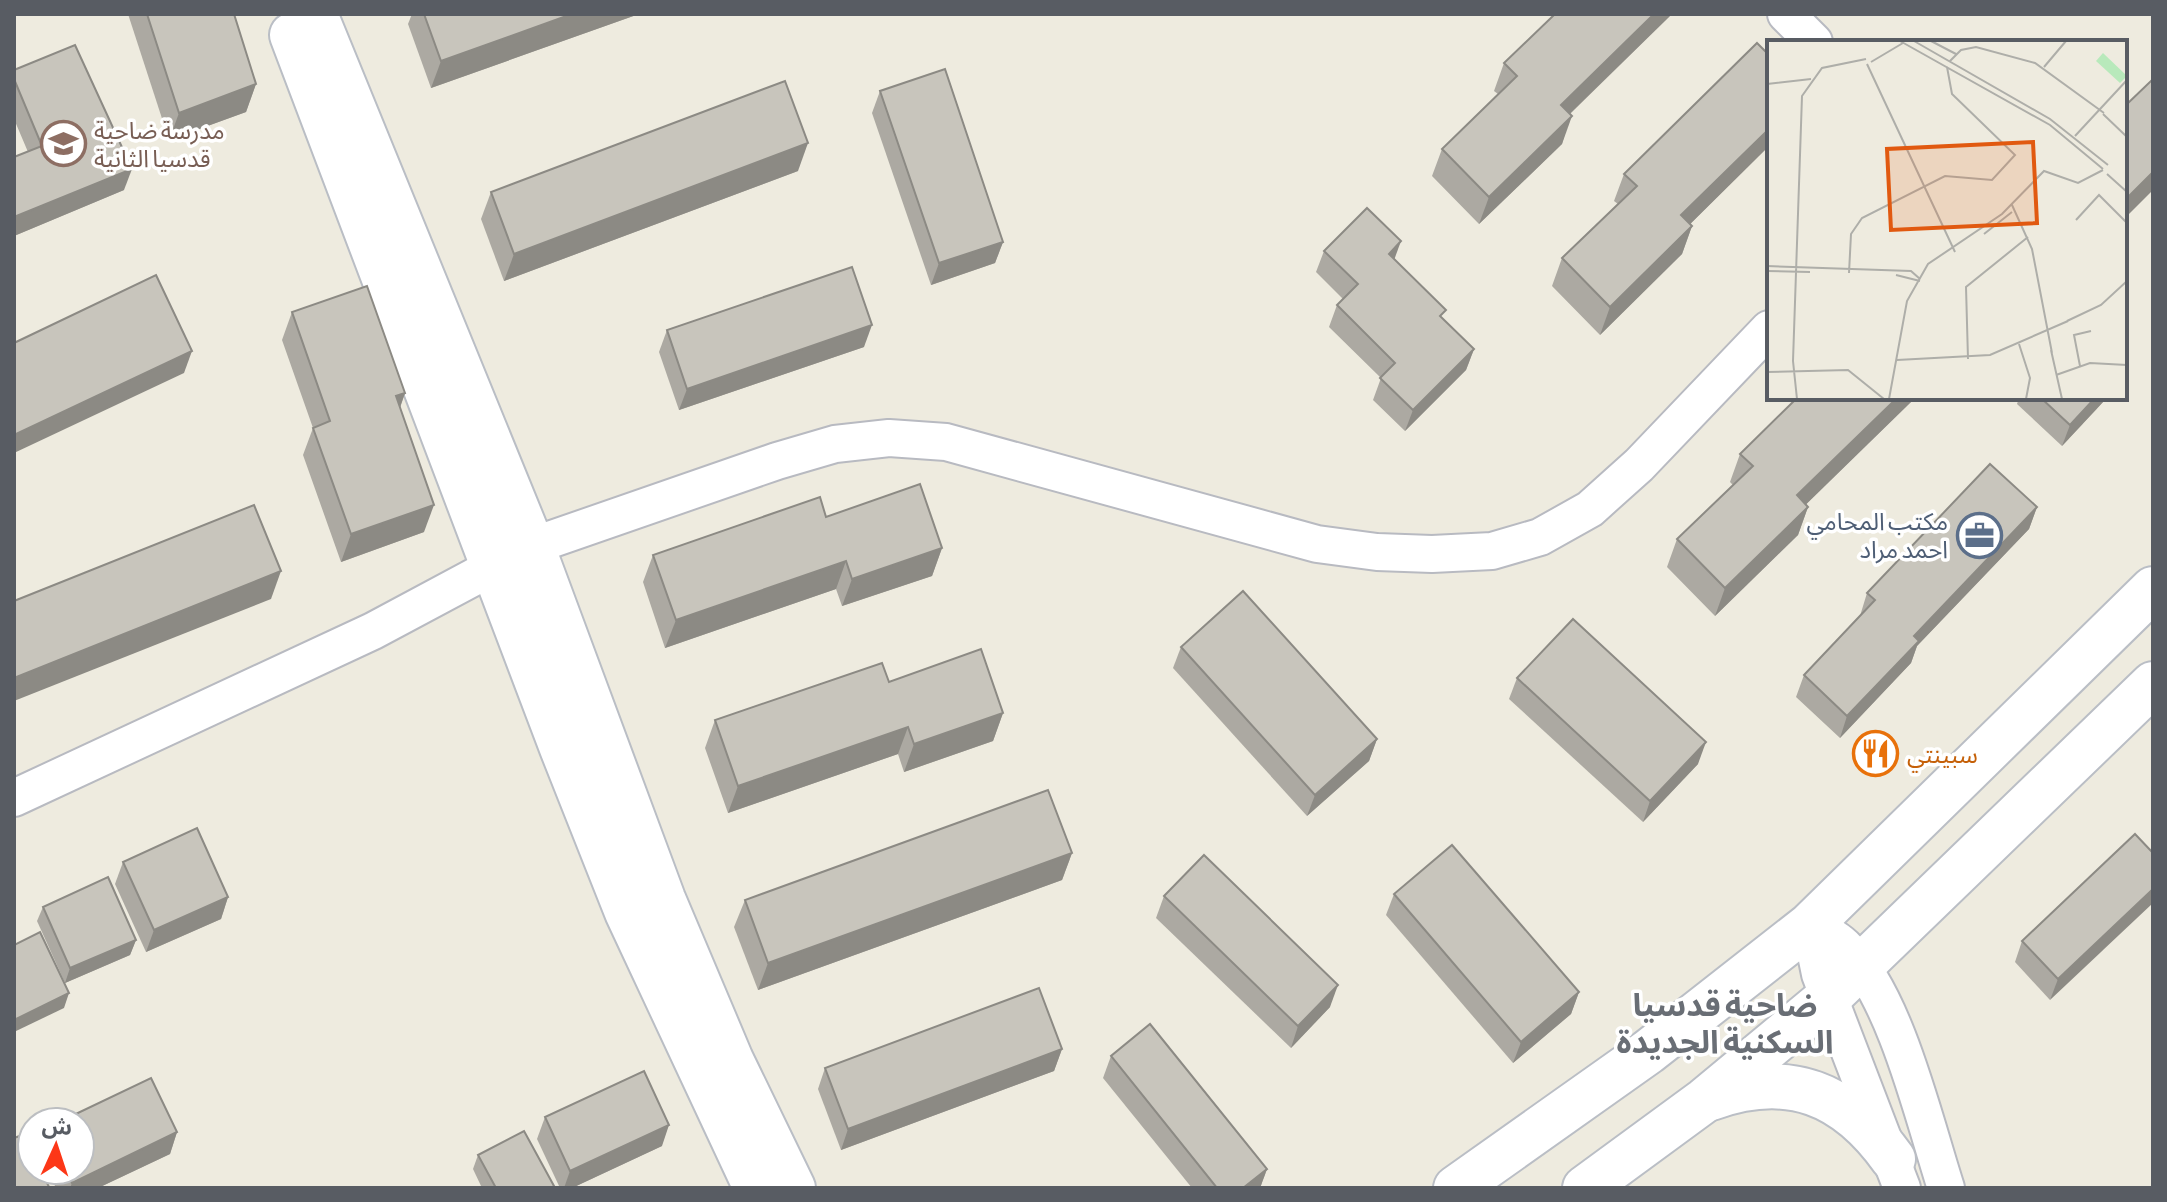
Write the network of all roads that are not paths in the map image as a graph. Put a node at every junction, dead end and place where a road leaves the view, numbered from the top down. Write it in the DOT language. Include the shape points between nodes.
graph roads {
  1 [pos="284,14"];
  2 [pos="315,14"];
  3 [pos="1786,14"];
  4 [pos="1812,40"];
  5 [pos="1767,331"];
  6 [pos="532,546"];
  7 [pos="493,567"];
  8 [pos="2153,589"];
  9 [pos="2153,684"];
  10 [pos="602,732"];
  11 [pos="562,748"];
  12 [pos="14,798"];
  13 [pos="645,905"];
  14 [pos="1810,925"];
  15 [pos="1861,966"];
  16 [pos="1829,997"];
  17 [pos="716,1066"];
  18 [pos="1705,1100"];
  19 [pos="1898,1174"];
  20 [pos="756,1188"];
  21 [pos="793,1188"];
  22 [pos="1456,1188"];
  23 [pos="1585,1188"];
  24 [pos="1946,1188"];
  1 -- 7 [label="street"];
  2 -- 6 [label="street"];
  3 -- 4 [label="street"];
  5 -- 6 [label="street" via="1590,509 1540,537 1492,551 1377,552 1317,544 946,442 889,438 835,444 777,461"];
  6 -- 7 [label="street"];
  6 -- 10 [label="street"];
  7 -- 11 [label="street"];
  7 -- 12 [label="street" via="373,631"];
  8 -- 14 [label="street"];
  9 -- 15 [label="street"];
  10 -- 11 [label="street"];
  10 -- 13 [label="street"];
  11 -- 13 [label="street"];
  13 -- 17 [label="street"];
  14 -- 15 [label="street" via="1829,934"];
  14 -- 16 [label="street"];
  14 -- 22 [label="street" via="1648,1052"];
  15 -- 16 [label="street"];
  15 -- 24 [label="street" via="1896,1035"];
  16 -- 18 [label="street"];
  16 -- 19 [label="street"];
  17 -- 20 [label="street"];
  17 -- 21 [label="street"];
  18 -- 19 [label="street" via="1765,1085 1826,1097 1875,1134"];
  18 -- 23 [label="street"];
}
